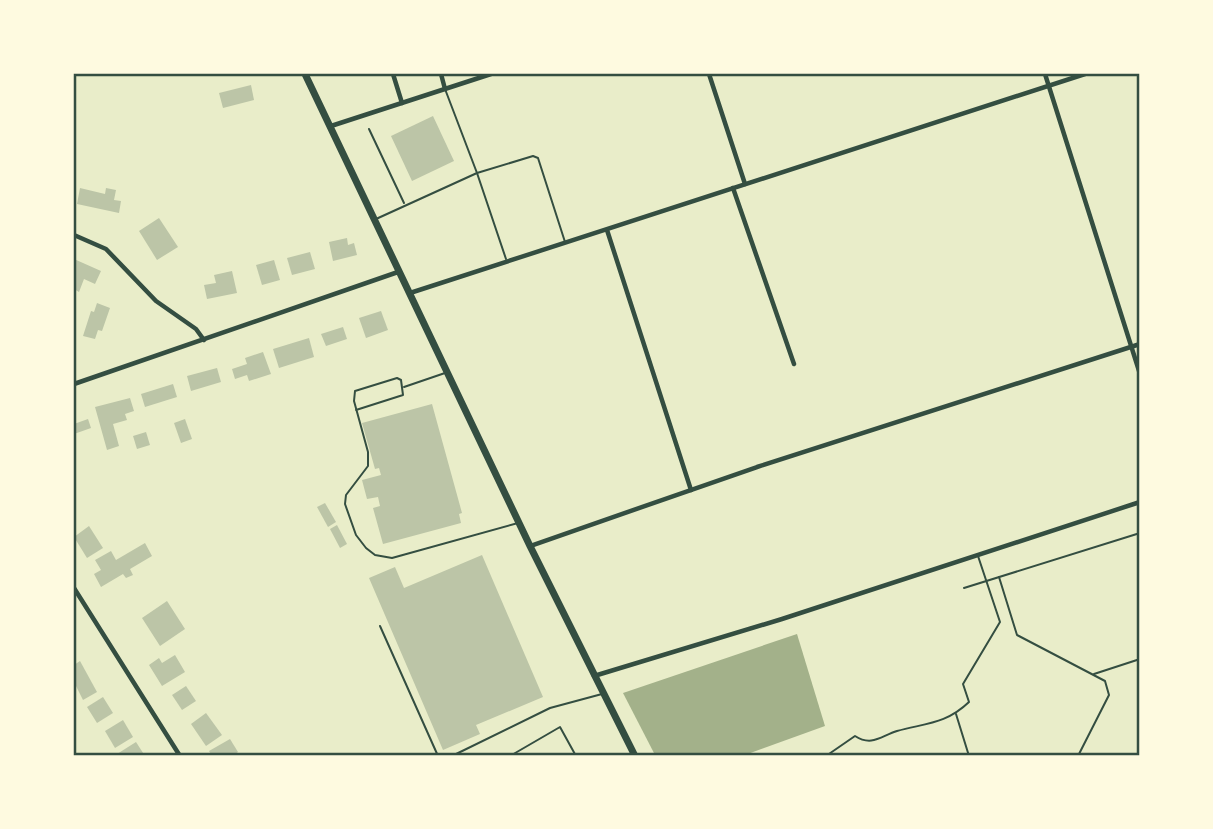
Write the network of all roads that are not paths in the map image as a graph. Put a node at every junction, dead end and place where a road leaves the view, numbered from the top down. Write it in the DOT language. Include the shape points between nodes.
graph roads {
  1 [pos="306,74"];
  2 [pos="393,74"];
  3 [pos="441,74"];
  4 [pos="491,74"];
  5 [pos="709,74"];
  6 [pos="1045,74"];
  7 [pos="1085,74"];
  8 [pos="1049,86"];
  9 [pos="445,89"];
  10 [pos="402,103"];
  11 [pos="331,126"];
  12 [pos="369,129"];
  13 [pos="477,173"];
  14 [pos="745,184"];
  15 [pos="733,188"];
  16 [pos="405,204"];
  17 [pos="375,219"];
  18 [pos="607,230"];
  19 [pos="74,235"];
  20 [pos="566,243"];
  21 [pos="507,262"];
  22 [pos="399,271"];
  23 [pos="410,293"];
  24 [pos="204,340"];
  25 [pos="1139,344"];
  26 [pos="1131,346"];
  27 [pos="794,364"];
  28 [pos="447,372"];
  29 [pos="1139,373"];
  30 [pos="74,384"];
  31 [pos="403,388"];
  32 [pos="356,410"];
  33 [pos="691,490"];
  34 [pos="1139,502"];
  35 [pos="519,523"];
  36 [pos="1139,533"];
  37 [pos="530,546"];
  38 [pos="978,555"];
  39 [pos="999,577"];
  40 [pos="986,581"];
  41 [pos="74,588"];
  42 [pos="964,589"];
  43 [pos="380,626"];
  44 [pos="1139,659"];
  45 [pos="1093,675"];
  46 [pos="594,676"];
  47 [pos="603,694"];
  48 [pos="956,714"];
  49 [pos="180,755"];
  50 [pos="436,755"];
  51 [pos="452,755"];
  52 [pos="510,755"];
  53 [pos="576,755"];
  54 [pos="635,755"];
  55 [pos="826,755"];
  56 [pos="970,755"];
  57 [pos="1078,755"];
  1 -- 11 [label="main road"];
  2 -- 10 [label="street"];
  3 -- 9 [label="street"];
  4 -- 9 [label="street"];
  5 -- 14 [label="street"];
  6 -- 8 [label="street"];
  7 -- 8 [label="street"];
  8 -- 14 [label="street"];
  8 -- 26 [label="street"];
  9 -- 10 [label="street"];
  9 -- 13 [label="lane"];
  10 -- 11 [label="street"];
  11 -- 17 [label="main road"];
  12 -- 16 [label="lane"];
  13 -- 16 [label="lane"];
  13 -- 20 [label="lane" via="538,158"];
  13 -- 21 [label="lane"];
  14 -- 15 [label="street"];
  15 -- 18 [label="street"];
  15 -- 27 [label="street"];
  16 -- 17 [label="lane"];
  17 -- 22 [label="main road"];
  18 -- 20 [label="street"];
  18 -- 33 [label="street"];
  19 -- 24 [label="street" via="106,248 156,302 196,328"];
  20 -- 21 [label="street"];
  21 -- 23 [label="street"];
  22 -- 23 [label="main road"];
  22 -- 24 [label="street"];
  23 -- 28 [label="main road"];
  24 -- 30 [label="street"];
  25 -- 26 [label="street"];
  26 -- 29 [label="street"];
  26 -- 33 [label="street"];
  28 -- 31 [label="lane"];
  28 -- 35 [label="main road"];
  31 -- 32 [label="lane" via="400,396"];
  31 -- 32 [label="lane" via="397,378 355,391"];
  32 -- 35 [label="lane" via="368,466 346,495 345,504 356,535 375,555 392,558"];
  33 -- 37 [label="street"];
  34 -- 38 [label="street"];
  35 -- 37 [label="main road"];
  36 -- 39 [label="lane"];
  37 -- 46 [label="main road"];
  38 -- 40 [label="lane"];
  38 -- 46 [label="street"];
  39 -- 40 [label="lane"];
  39 -- 45 [label="lane" via="1017,635"];
  40 -- 42 [label="lane"];
  40 -- 48 [label="lane" via="1000,622 963,684 969,702"];
  41 -- 49 [label="street"];
  43 -- 50 [label="lane"];
  44 -- 45 [label="lane"];
  45 -- 57 [label="lane" via="1105,681 1109,695"];
  46 -- 47 [label="main road"];
  47 -- 51 [label="lane" via="550,708"];
  47 -- 54 [label="main road"];
  48 -- 55 [label="lane" via="877,741 855,736"];
  48 -- 56 [label="lane"];
  52 -- 53 [label="lane" via="560,727"];
}
